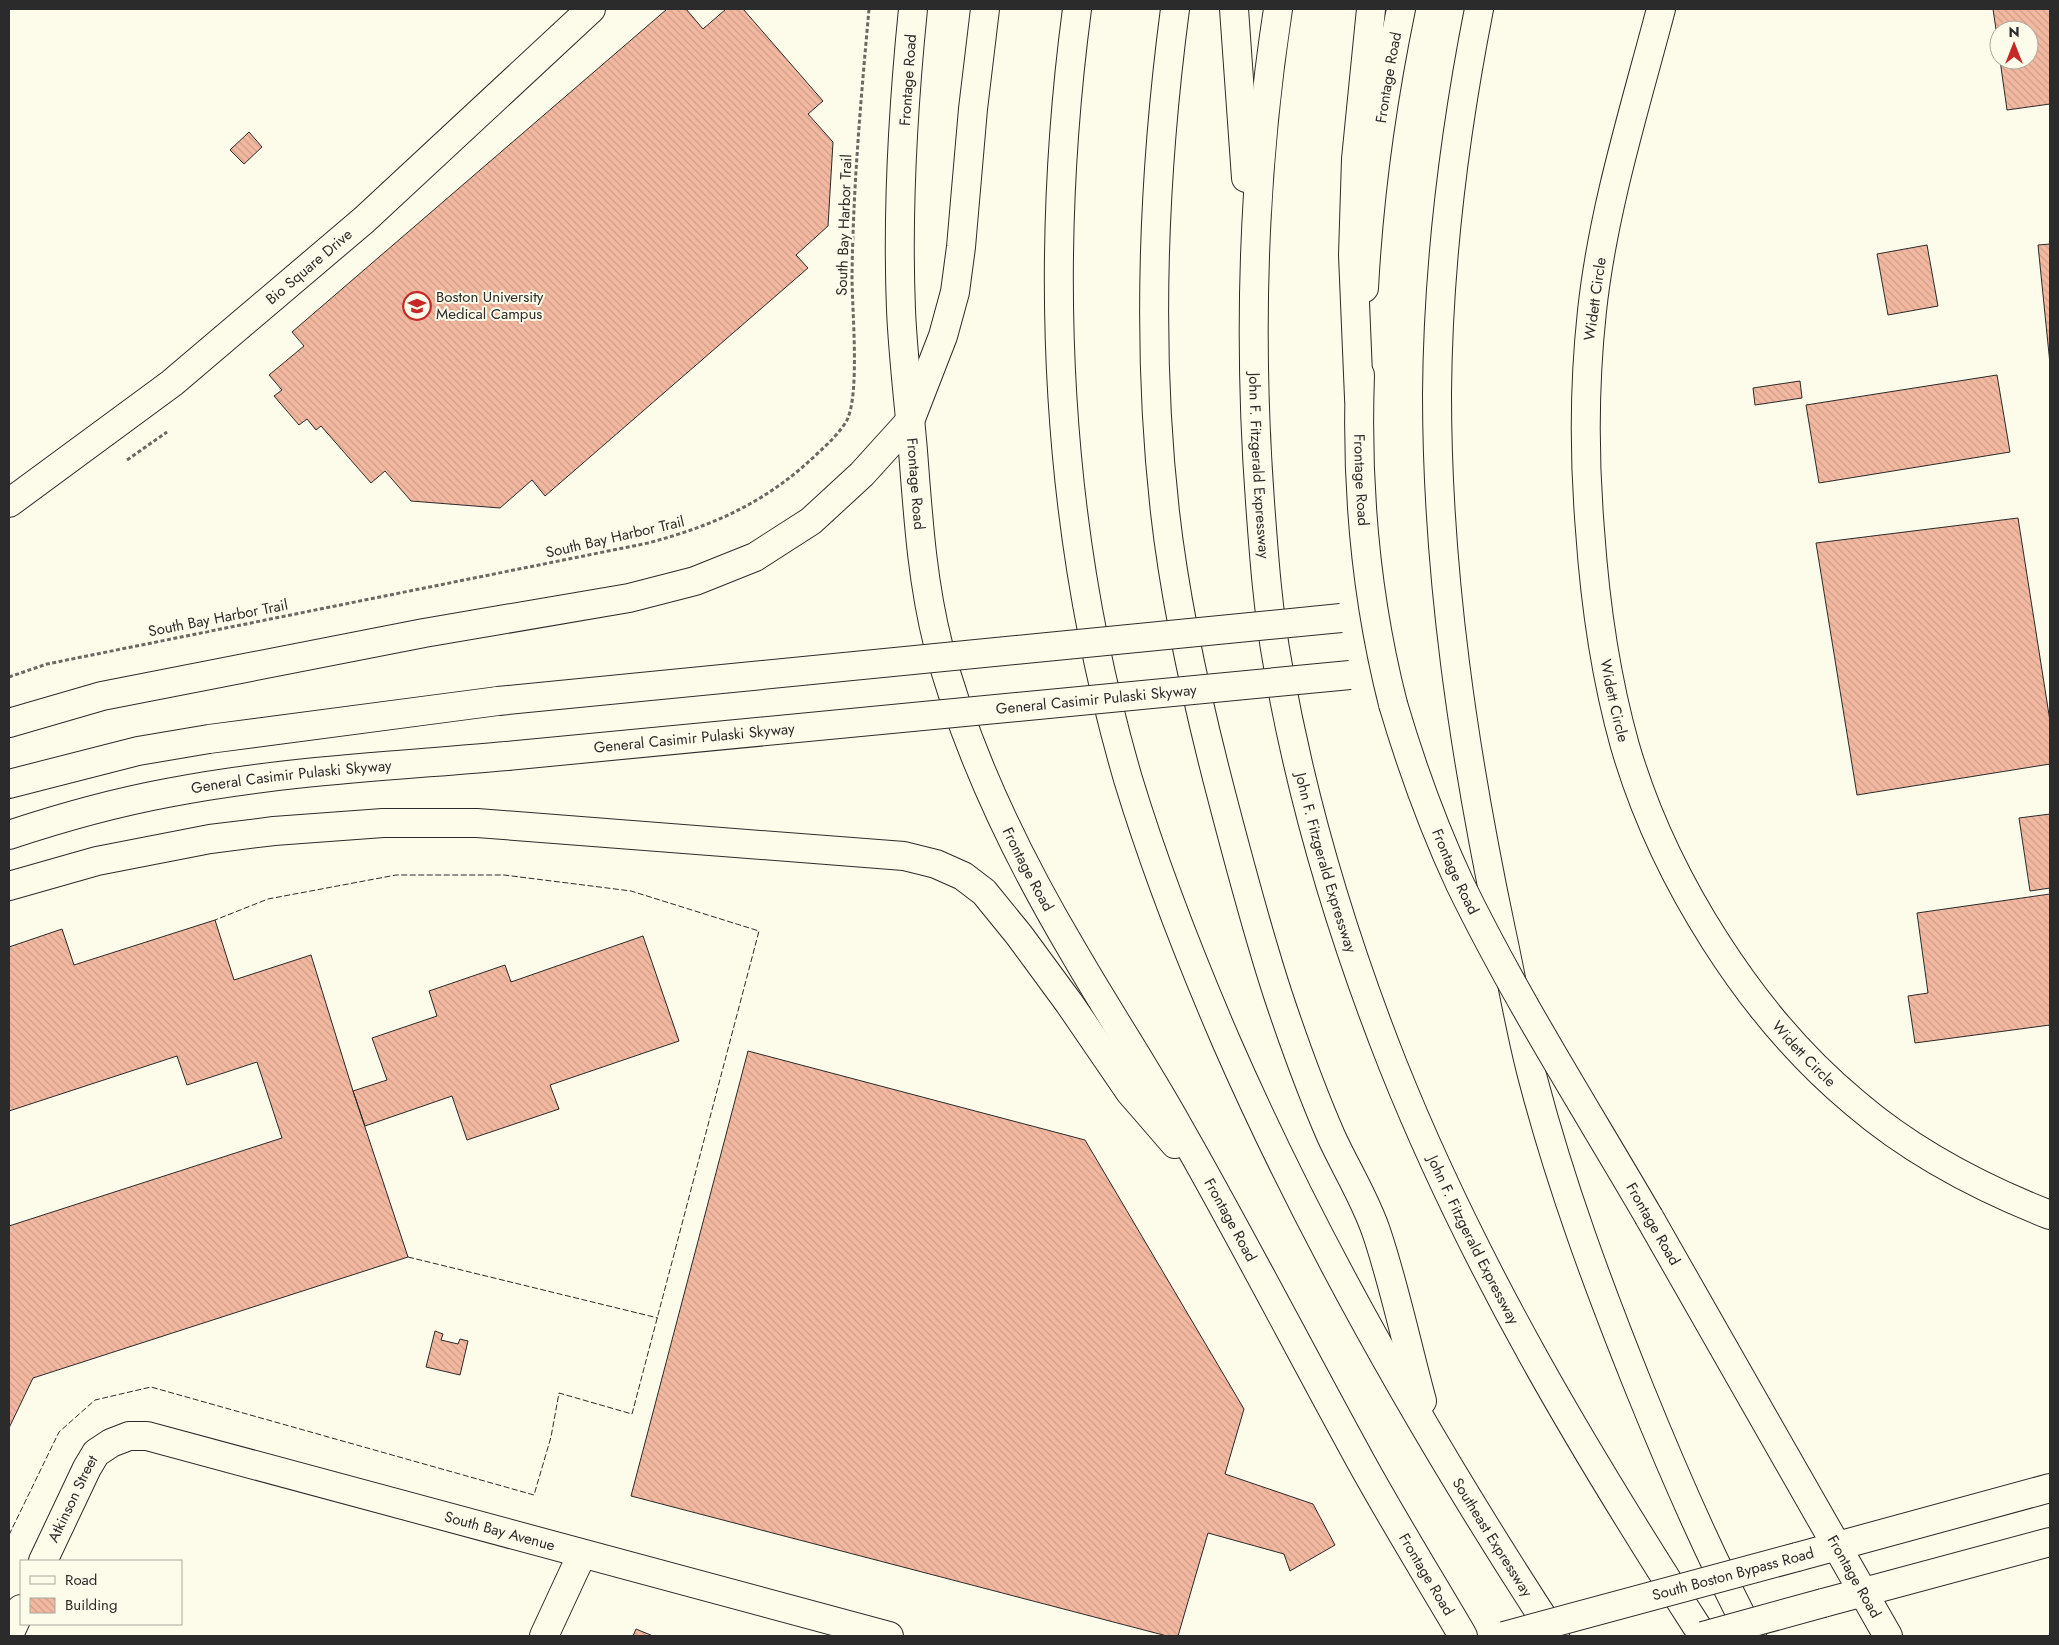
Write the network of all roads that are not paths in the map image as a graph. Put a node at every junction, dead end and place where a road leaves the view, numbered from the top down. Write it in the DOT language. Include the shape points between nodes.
graph roads {
  1 [pos="591,9"];
  2 [pos="913,9"];
  3 [pos="984,9"];
  4 [pos="1077,9"];
  5 [pos="1175,9"];
  6 [pos="1234,9"];
  7 [pos="1278,9"];
  8 [pos="1371,9"];
  9 [pos="1401,9"];
  10 [pos="1479,9"];
  11 [pos="1661,9"];
  12 [pos="1254,284"];
  13 [pos="1360,398"];
  14 [pos="910,421"];
  15 [pos="9,503"];
  16 [pos="1376,619"];
  17 [pos="1384,665"];
  18 [pos="9,723"];
  19 [pos="9,784"];
  20 [pos="9,835"];
  21 [pos="9,886"];
  22 [pos="1217,1193"];
  23 [pos="2050,1215"];
  24 [pos="1432,1438"];
  25 [pos="111,1443"];
  26 [pos="2050,1488"];
  27 [pos="2050,1542"];
  28 [pos="1836,1546"];
  29 [pos="582,1554"];
  30 [pos="43,1560"];
  31 [pos="1864,1593"];
  32 [pos="20,1611"];
  33 [pos="9,1635"];
  34 [pos="544,1636"];
  35 [pos="889,1636"];
  36 [pos="1463,1636"];
  37 [pos="1503,1636"];
  38 [pos="1555,1636"];
  39 [pos="1703,1636"];
  40 [pos="1752,1636"];
  41 [pos="1888,1636"];
  1 -- 15 [label="main road, Bio Square Drive" via="364,220 172,383"];
  2 -- 14 [label="main road, Frontage Road" via="900,225 901,314"];
  3 -- 14 [label="main road" via="955,292 943,336"];
  4 -- 24 [label="main road" via="1060,186 1057,253 1060,383 1083,578 1101,672 1125,766 1168,900 1193,964 1245,1084 1334,1263"];
  5 -- 24 [label="main road" via="1161,132 1153,280 1161,465 1178,603 1212,759 1256,922 1301,1060 1331,1136 1377,1231"];
  6 -- 12 [label="main road"];
  7 -- 12 [label="main road, John F. Fitzgerald Expressway" via="1262,150"];
  8 -- 13 [label="main road" via="1356,159 1353,255"];
  9 -- 13 [label="main road, Frontage Road" via="1370,202"];
  10 -- 40 [label="main road" via="1449,192 1437,392 1447,594 1485,849 1532,1075 1584,1248 1695,1520"];
  11 -- 23 [label="main road, Widett Circle" via="1608,216 1592,308 1586,397 1588,502 1597,607 1609,679 1626,748 1656,830 1695,906 1744,982 1798,1049 1857,1106 1922,1151 1960,1174"];
  12 -- 39 [label="main road, John F. Fitzgerald Expressway" via="1258,481 1269,603 1278,665 1310,814 1348,941 1394,1067 1447,1188 1507,1309 1572,1428"];
  13 -- 16 [label="main road, Frontage Road" via="1364,527"];
  14 -- 18 [label="main road" via="862,474 811,521 755,557 695,581 628,598 424,633 102,696"];
  14 -- 22 [label="main road, Frontage Road" via="922,554 932,615 950,685 978,763 1042,895"];
  16 -- 17 [label="main road, Frontage Road"];
  16 -- 19 [label="main road, bridge" via="1341,618 498,701 138,751"];
  17 -- 20 [label="main road, General Casimir Pulaski Skyway, bridge" via="1350,674 298,775 167,793"];
  17 -- 28 [label="main road, Frontage Road, bridge" via="1408,756 1440,840 1500,962"];
  21 -- 22 [label="main road" via="97,861 210,839 330,826 428,822 477,823 894,856 936,864 963,876 984,892 1063,995 1130,1092"];
  22 -- 36 [label="main road, Frontage Road" via="1363,1466"];
  24 -- 38 [label="main road, Southeast Expressway"];
  25 -- 29 [label="main road, South Bay Avenue" via="129,1436 147,1436"];
  25 -- 30 [label="main road, Atkinson Street" via="96,1453 87,1468"];
  26 -- 28 [label="main road, South Boston Bypass Road"];
  27 -- 31 [label="main road"];
  28 -- 31 [label="main road, Frontage Road"];
  28 -- 37 [label="main road, South Boston Bypass Road, bridge"];
  29 -- 34 [label="main road"];
  29 -- 35 [label="main road, South Bay Avenue"];
  31 -- 39 [label="main road, bridge"];
  31 -- 41 [label="main road, Frontage Road"];
  32 -- 33 [label="main road"];
}
